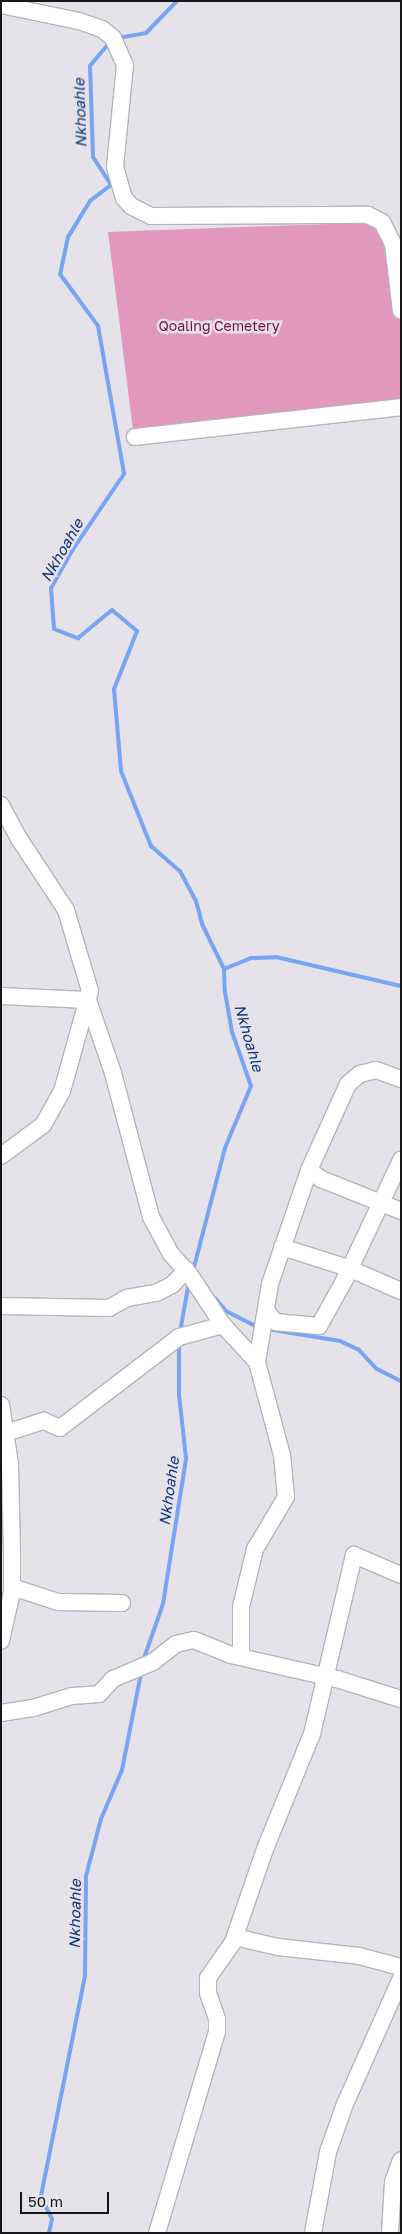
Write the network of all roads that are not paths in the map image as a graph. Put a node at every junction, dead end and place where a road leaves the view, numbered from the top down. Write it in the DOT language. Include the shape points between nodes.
graph roads {
  1 [pos="1,5"];
  2 [pos="401,311"];
  3 [pos="401,408"];
  4 [pos="135,437"];
  5 [pos="1,805"];
  6 [pos="1,996"];
  7 [pos="88,1000"];
  8 [pos="401,1079"];
  9 [pos="1,1156"];
  10 [pos="401,1160"];
  11 [pos="309,1170"];
  12 [pos="380,1203"];
  13 [pos="401,1211"];
  14 [pos="282,1248"];
  15 [pos="348,1268"];
  16 [pos="186,1270"];
  17 [pos="401,1291"];
  18 [pos="1,1306"];
  19 [pos="266,1311"];
  20 [pos="223,1325"];
  21 [pos="258,1362"];
  22 [pos="1,1406"];
  23 [pos="6,1433"];
  24 [pos="401,1575"];
  25 [pos="12,1587"];
  26 [pos="122,1602"];
  27 [pos="1,1641"];
  28 [pos="241,1658"];
  29 [pos="326,1676"];
  30 [pos="401,1699"];
  31 [pos="1,1713"];
  32 [pos="235,1937"];
  33 [pos="401,1967"];
  34 [pos="401,1978"];
  35 [pos="401,2160"];
  36 [pos="157,2233"];
  37 [pos="313,2233"];
  38 [pos="390,2233"];
  1 -- 2 [label="street" via="79,21 102,29 113,38 125,65 115,167 124,198 131,206 151,216 368,215 382,222 393,244"];
  3 -- 4 [label="street"];
  5 -- 7 [label="street" via="66,910 90,991"];
  6 -- 7 [label="street"];
  7 -- 9 [label="street" via="62,1091 43,1125"];
  7 -- 16 [label="street" via="113,1073 150,1217 172,1254"];
  8 -- 11 [label="street" via="376,1070 360,1074 348,1084"];
  10 -- 12 [label="street"];
  11 -- 12 [label="street" via="321,1179"];
  11 -- 14 [label="street"];
  12 -- 13 [label="street"];
  12 -- 15 [label="street"];
  14 -- 15 [label="street"];
  14 -- 19 [label="street" via="270,1284"];
  15 -- 17 [label="street"];
  15 -- 19 [label="street" via="319,1326 276,1322"];
  16 -- 18 [label="street" via="172,1285 156,1293 127,1298 110,1308"];
  16 -- 20 [label="street"];
  19 -- 21 [label="street"];
  20 -- 21 [label="street"];
  20 -- 23 [label="street" via="179,1338 60,1428 44,1421"];
  21 -- 28 [label="street" via="282,1455 286,1497 255,1549 241,1607"];
  22 -- 23 [label="street"];
  23 -- 25 [label="street" via="10,1464"];
  24 -- 29 [label="street" via="354,1555"];
  25 -- 26 [label="street" via="58,1602"];
  25 -- 27 [label="street"];
  28 -- 29 [label="street"];
  28 -- 31 [label="street" via="194,1640 176,1644 153,1662 113,1679 99,1694 72,1696 33,1708"];
  29 -- 30 [label="street"];
  29 -- 32 [label="street" via="312,1734 265,1849"];
  32 -- 33 [label="street" via="278,1947 359,1956"];
  32 -- 36 [label="street" via="208,1978 217,2032"];
  34 -- 37 [label="street" via="331,2144"];
  35 -- 38 [label="street" via="393,2182"];
}
